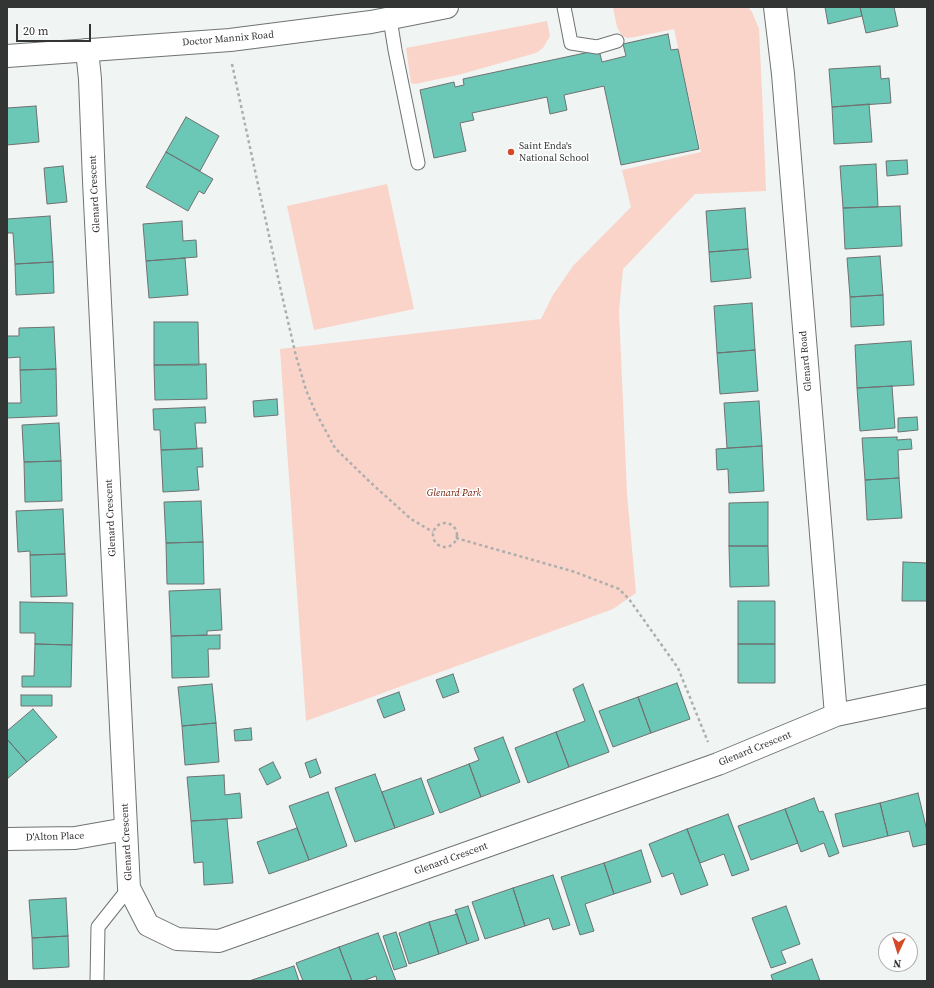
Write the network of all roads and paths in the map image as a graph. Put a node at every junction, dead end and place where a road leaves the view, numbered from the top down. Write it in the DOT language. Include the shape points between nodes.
graph roads {
  1 [pos="447,7"];
  2 [pos="564,7"];
  3 [pos="775,7"];
  4 [pos="377,16"];
  5 [pos="230,40"];
  6 [pos="617,41"];
  7 [pos="87,50"];
  8 [pos="7,56"];
  9 [pos="418,163"];
  10 [pos="433,532"];
  11 [pos="456,538"];
  12 [pos="927,696"];
  13 [pos="836,716"];
  14 [pos="718,764"];
  15 [pos="126,830"];
  16 [pos="7,839"];
  17 [pos="129,888"];
  18 [pos="97,981"];
  1 -- 4 [label="street, Doctor Mannix Road"];
  2 -- 6 [label="lane" via="571,43 597,47"];
  3 -- 13 [label="street, Glenard Road" via="783,74"];
  4 -- 5 [label="street, Doctor Mannix Road"];
  4 -- 9 [label="lane" via="394,50"];
  5 -- 7 [label="street, Doctor Mannix Road"];
  5 -- 10 [label="path" via="233,69 281,291 306,390 335,448 412,519"];
  7 -- 8 [label="street, Doctor Mannix Road"];
  7 -- 15 [label="street, Glenard Crescent"];
  10 -- 11 [label="path" via="433,537 444,547 454,543"];
  10 -- 11 [label="path" via="440,524 451,524 457,533"];
  11 -- 14 [label="path" via="575,572 619,589 629,599 678,668"];
  12 -- 13 [label="street, Glenard Crescent"];
  13 -- 14 [label="street, Glenard Crescent"];
  14 -- 17 [label="street, Glenard Crescent" via="219,941 177,939 148,925"];
  15 -- 16 [label="street, D'Alton Place" via="75,838"];
  15 -- 17 [label="street, Glenard Crescent"];
  17 -- 18 [label="lane" via="98,927"];
}
